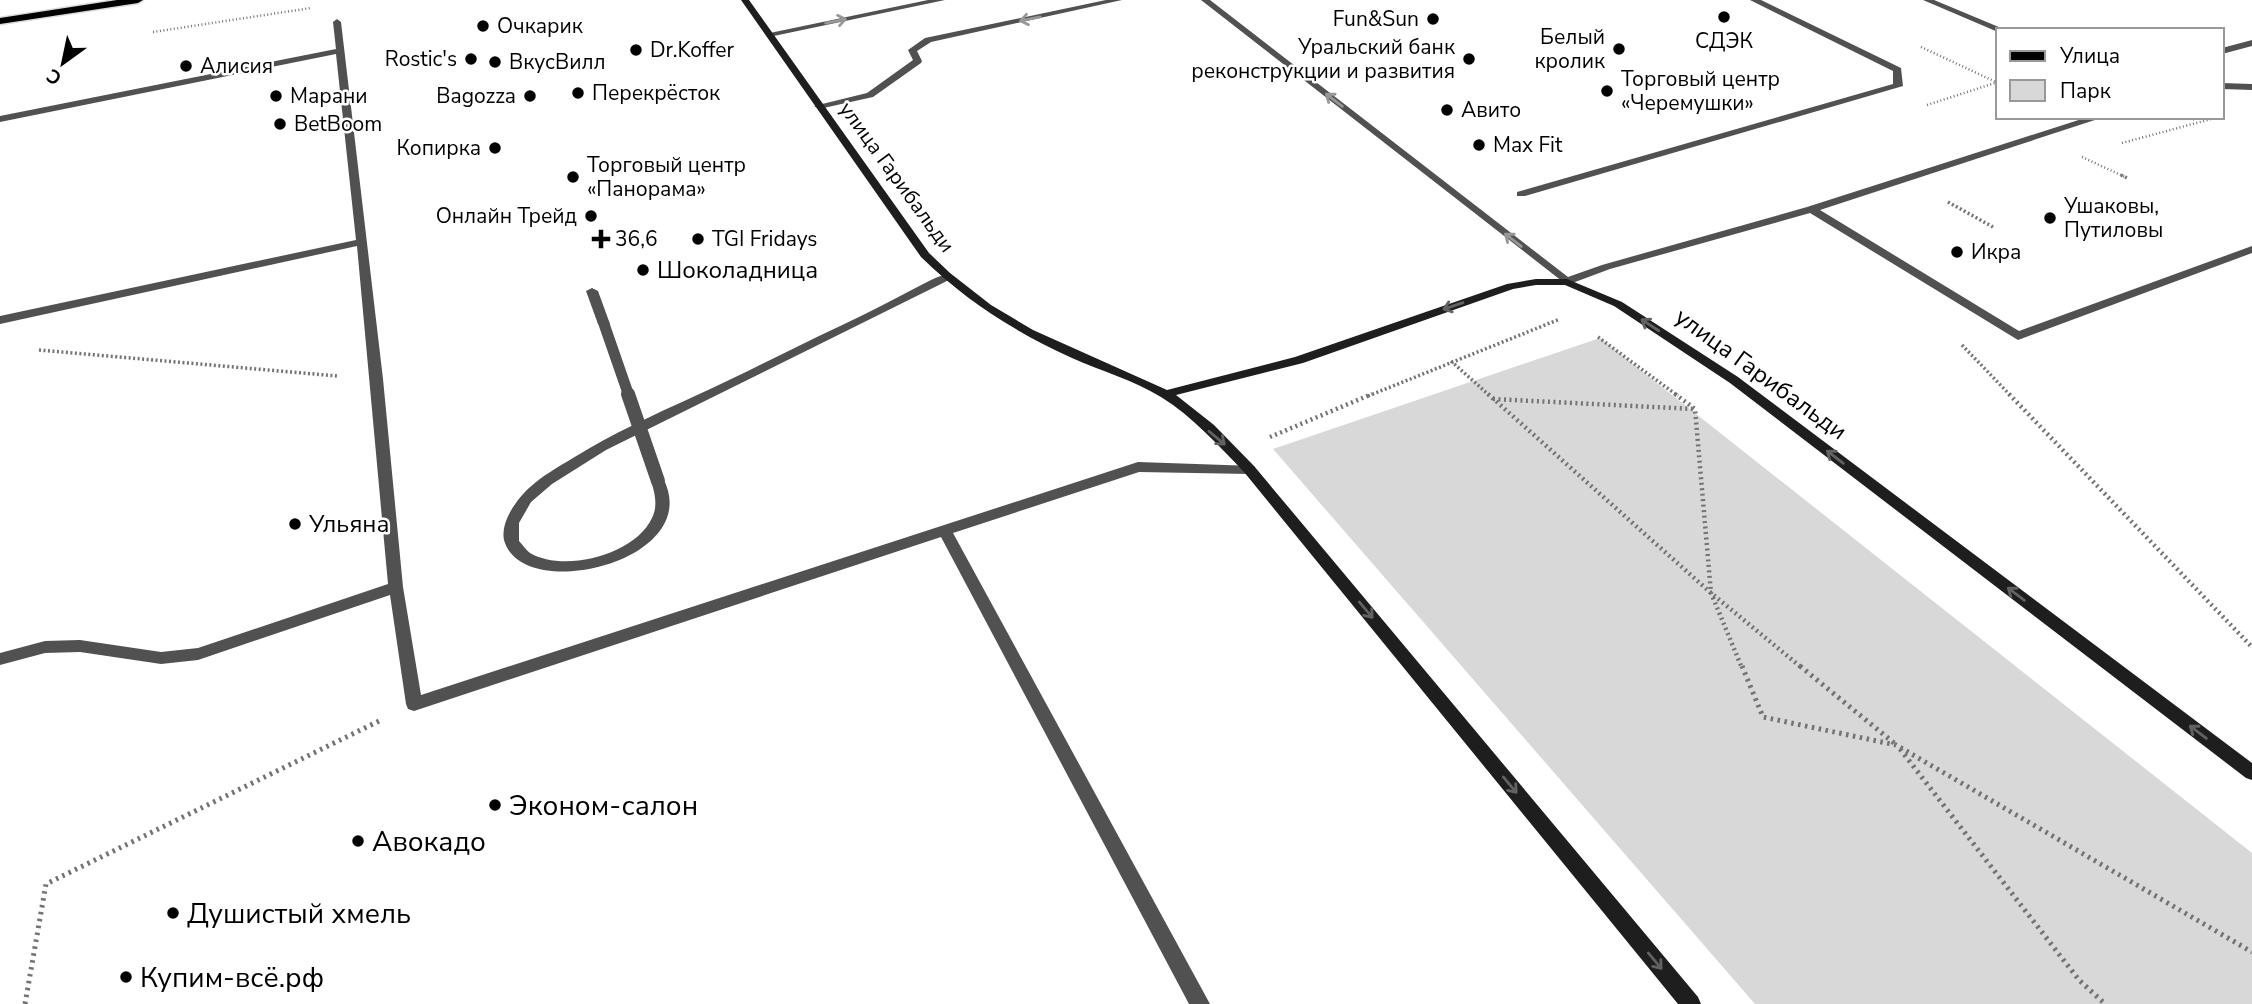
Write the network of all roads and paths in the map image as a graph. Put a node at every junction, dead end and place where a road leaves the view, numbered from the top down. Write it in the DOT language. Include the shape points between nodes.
graph roads {
  1 [pos="138,0"];
  2 [pos="745,0"];
  3 [pos="942,0"];
  4 [pos="1118,0"];
  5 [pos="1205,0"];
  6 [pos="1754,0"];
  7 [pos="1927,0"];
  8 [pos="314,8"];
  9 [pos="0,21"];
  10 [pos="337,22"];
  11 [pos="1997,28"];
  12 [pos="150,33"];
  13 [pos="769,34"];
  14 [pos="2252,43"];
  15 [pos="2224,50"];
  16 [pos="340,51"];
  17 [pos="2224,86"];
  18 [pos="2252,87"];
  19 [pos="819,106"];
  20 [pos="0,119"];
  21 [pos="2093,119"];
  22 [pos="2192,119"];
  23 [pos="2200,121"];
  24 [pos="2079,156"];
  25 [pos="2129,179"];
  26 [pos="1521,194"];
  27 [pos="1941,199"];
  28 [pos="1811,209"];
  29 [pos="1993,227"];
  30 [pos="360,242"];
  31 [pos="2252,249"];
  32 [pos="947,277"];
  33 [pos="1567,282"];
  34 [pos="592,291"];
  35 [pos="1618,304"];
  36 [pos="0,320"];
  37 [pos="1590,331"];
  38 [pos="1955,338"];
  39 [pos="37,349"];
  40 [pos="1451,361"];
  41 [pos="377,379"];
  42 [pos="1165,394"];
  43 [pos="1493,399"];
  44 [pos="1695,409"];
  45 [pos="1225,444"];
  46 [pos="1249,468"];
  47 [pos="945,531"];
  48 [pos="396,587"];
  49 [pos="1711,593"];
  50 [pos="2252,647"];
  51 [pos="0,659"];
  52 [pos="414,704"];
  53 [pos="1896,745"];
  54 [pos="2252,773"];
  55 [pos="2252,951"];
  56 [pos="25,1004"];
  57 [pos="1200,1004"];
  58 [pos="1691,1004"];
  59 [pos="2105,1004"];
  1 -- 9 [label="main road"];
  2 -- 13 [label="street, улица Гарибальди"];
  13 -- 3 [label="lane, one-way"];
  4 -- 19 [label="lane, one-way" via="928,40 912,50 918,61 890,83 870,95"];
  33 -- 5 [label="lane, one-way"];
  6 -- 26 [label="lane" via="1898,70 1898,86"];
  7 -- 11 [label="lane"];
  8 -- 12 [label="path"];
  10 -- 16 [label="lane"];
  13 -- 19 [label="street, улица Гарибальди"];
  14 -- 15 [label="lane"];
  16 -- 20 [label="lane"];
  16 -- 30 [label="lane"];
  17 -- 18 [label="lane"];
  19 -- 32 [label="street, улица Гарибальди" via="925,255"];
  21 -- 28 [label="lane"];
  22 -- 23 [label="path"];
  24 -- 25 [label="path"];
  27 -- 29 [label="path"];
  28 -- 31 [label="lane" via="2018,336"];
  28 -- 33 [label="lane"];
  30 -- 36 [label="lane"];
  30 -- 41 [label="lane"];
  32 -- 34 [label="lane, bridge" via="866,320 631,430 540,486 514,518 511,536 517,550 547,566 582,567 624,554 655,527 663,512 664,497"];
  32 -- 42 [label="street, улица Гарибальди" via="995,315 1028,333"];
  33 -- 35 [label="street, улица Гарибальди"];
  33 -- 42 [label="street, улица Гарибальди, one-way" via="1511,286 1299,360"];
  35 -- 40 [label="path" via="1569,315"];
  54 -- 35 [label="street, улица Гарибальди, one-way" via="1734,380"];
  37 -- 44 [label="path"];
  38 -- 50 [label="path"];
  39 -- 41 [label="path"];
  40 -- 43 [label="path"];
  40 -- 45 [label="path" via="1269,438"];
  41 -- 48 [label="lane"];
  42 -- 45 [label="street, улица Гарибальди, one-way"];
  43 -- 44 [label="path"];
  43 -- 49 [label="path"];
  44 -- 49 [label="path"];
  45 -- 46 [label="street, улица Гарибальди"];
  46 -- 47 [label="lane" via="1138,467"];
  46 -- 58 [label="street, улица Гарибальди, one-way"];
  47 -- 52 [label="lane"];
  47 -- 57 [label="lane"];
  48 -- 51 [label="lane" via="198,654 161,658 80,646 45,647"];
  48 -- 52 [label="lane"];
  49 -- 53 [label="path"];
  49 -- 53 [label="path" via="1763,717"];
  52 -- 56 [label="path" via="46,884"];
  53 -- 55 [label="path"];
  53 -- 59 [label="path" via="2078,980"];
}
